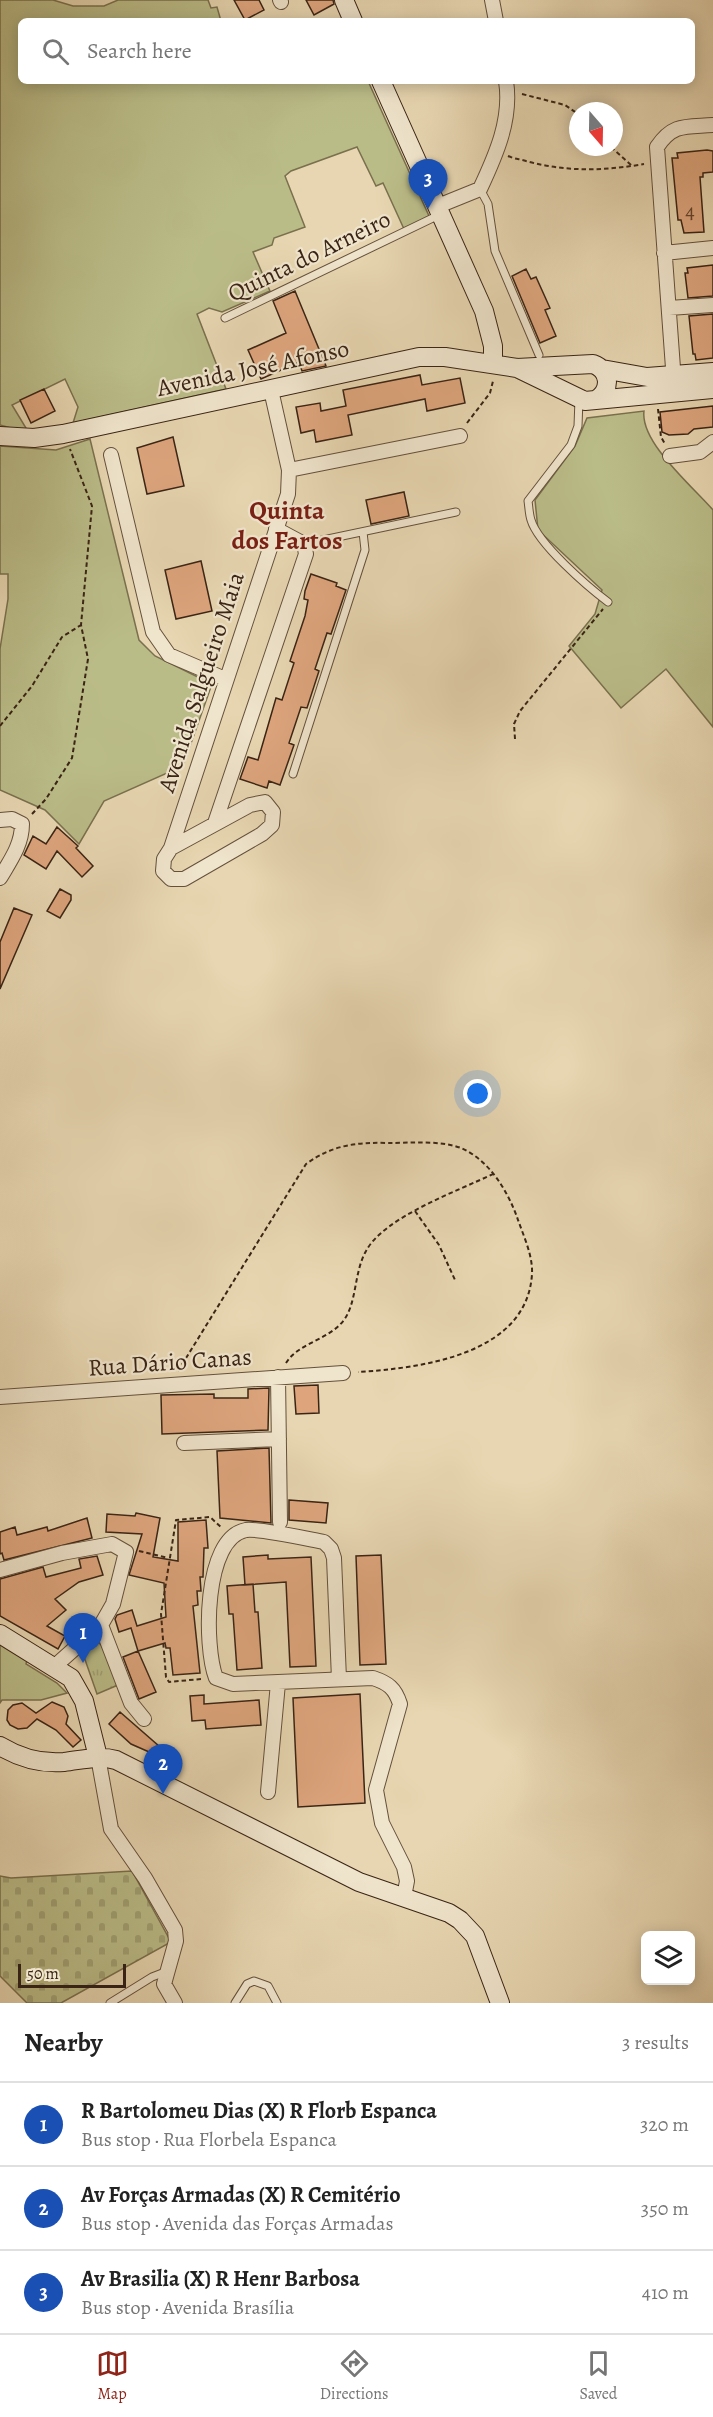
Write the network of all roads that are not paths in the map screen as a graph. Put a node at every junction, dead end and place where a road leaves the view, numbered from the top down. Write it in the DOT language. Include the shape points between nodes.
graph roads {
  1 [pos="344,0"];
  2 [pos="492,0"];
  3 [pos="352,18"];
  4 [pos="495,18"];
  5 [pos="382,84"];
  6 [pos="507,86"];
  7 [pos="713,125"];
  8 [pos="480,189"];
  9 [pos="440,210"];
  10 [pos="713,248"];
  11 [pos="664,253"];
  12 [pos="713,305"];
  13 [pos="669,308"];
  14 [pos="225,318"];
  15 [pos="539,355"];
  16 [pos="581,364"];
  17 [pos="517,368"];
  18 [pos="602,369"];
  19 [pos="494,372"];
  20 [pos="713,372"];
  21 [pos="675,384"];
  22 [pos="713,389"];
  23 [pos="272,390"];
  24 [pos="583,398"];
  25 [pos="0,436"];
  26 [pos="460,436"];
  27 [pos="713,442"];
  28 [pos="111,455"];
  29 [pos="670,456"];
  30 [pos="289,470"];
  31 [pos="456,512"];
  32 [pos="276,530"];
  33 [pos="363,532"];
  34 [pos="304,544"];
  35 [pos="608,603"];
  36 [pos="225,679"];
  37 [pos="293,774"];
  38 [pos="0,820"];
  39 [pos="215,823"];
  40 [pos="171,848"];
  41 [pos="0,878"];
  42 [pos="343,1373"];
  43 [pos="278,1377"];
  44 [pos="0,1397"];
  45 [pos="279,1440"];
  46 [pos="184,1443"];
  47 [pos="280,1522"];
  48 [pos="0,1570"];
  49 [pos="101,1625"];
  50 [pos="0,1634"];
  51 [pos="55,1666"];
  52 [pos="339,1679"];
  53 [pos="278,1683"];
  54 [pos="144,1719"];
  55 [pos="0,1746"];
  56 [pos="98,1757"];
  57 [pos="268,1792"];
  58 [pos="404,1897"];
  59 [pos="165,1972"];
  60 [pos="110,2003"];
  61 [pos="175,2003"];
  62 [pos="235,2003"];
  63 [pos="277,2003"];
  64 [pos="500,2003"];
  1 -- 3 [label="street"];
  2 -- 4 [label="street"];
  5 -- 9 [label="street"];
  6 -- 8 [label="street" via="508,109 498,150"];
  7 -- 11 [label="street" via="667,132 657,147"];
  8 -- 9 [label="street"];
  8 -- 15 [label="lane" via="488,204 495,251"];
  9 -- 14 [label="lane, Quinta do Arneiro"];
  9 -- 19 [label="street" via="484,311 493,346"];
  10 -- 11 [label="street"];
  11 -- 13 [label="street"];
  12 -- 13 [label="street"];
  13 -- 21 [label="street"];
  16 -- 17 [label="street, Avenida José Afonso"];
  16 -- 18 [label="street"];
  16 -- 24 [label="street" via="570,378"];
  17 -- 19 [label="street, Avenida José Afonso"];
  17 -- 24 [label="street, Avenida José Afonso"];
  18 -- 21 [label="street"];
  18 -- 24 [label="street" via="607,386"];
  19 -- 23 [label="street, Avenida José Afonso" via="445,357 419,357"];
  20 -- 21 [label="street"];
  21 -- 22 [label="street"];
  21 -- 24 [label="street" via="657,394"];
  23 -- 25 [label="street, Avenida José Afonso" via="63,434 34,438"];
  23 -- 30 [label="street, Avenida Salgueiro Maia"];
  24 -- 35 [label="lane" via="571,445 528,501 531,520 540,537"];
  26 -- 30 [label="street"];
  27 -- 29 [label="street" via="700,452"];
  28 -- 36 [label="street" via="153,632 169,655"];
  30 -- 32 [label="street, Avenida Salgueiro Maia" via="288,494"];
  31 -- 33 [label="lane"];
  32 -- 34 [label="street"];
  32 -- 36 [label="street, Avenida Salgueiro Maia"];
  33 -- 34 [label="lane"];
  33 -- 37 [label="lane" via="365,550"];
  34 -- 39 [label="street" via="306,554 300,573"];
  36 -- 40 [label="street, Avenida Salgueiro Maia"];
  38 -- 41 [label="street" via="12,819 22,824 17,850"];
  39 -- 40 [label="street, Avenida Salgueiro Maia"];
  39 -- 40 [label="street, Avenida Salgueiro Maia" via="250,805 265,802 273,812 272,825 262,834 184,879 171,879 163,871"];
  42 -- 43 [label="street, Rua Dário Canas"];
  43 -- 44 [label="street, Rua Dário Canas"];
  43 -- 45 [label="street"];
  45 -- 46 [label="street"];
  45 -- 47 [label="street"];
  48 -- 49 [label="street" via="112,1544 126,1552 113,1604"];
  49 -- 51 [label="street"];
  49 -- 54 [label="street" via="131,1702"];
  50 -- 51 [label="street"];
  51 -- 56 [label="street" via="78,1688"];
  52 -- 53 [label="street"];
  52 -- 53 [label="street" via="331,1549 324,1542 246,1530 231,1537 222,1548 208,1617 216,1678 233,1684"];
  52 -- 58 [label="street" via="373,1677 396,1692 400,1704 376,1790 382,1823 404,1867"];
  53 -- 57 [label="street"];
  55 -- 56 [label="street" via="24,1758 48,1762"];
  56 -- 58 [label="street" via="123,1763 359,1882"];
  56 -- 59 [label="street" via="111,1829 146,1878 175,1930 176,1941"];
  58 -- 64 [label="street" via="449,1914 468,1927 481,1948"];
  59 -- 60 [label="lane"];
  59 -- 61 [label="street" via="165,1991"];
  62 -- 63 [label="lane" via="247,1984 254,1981 268,1986"];
}
